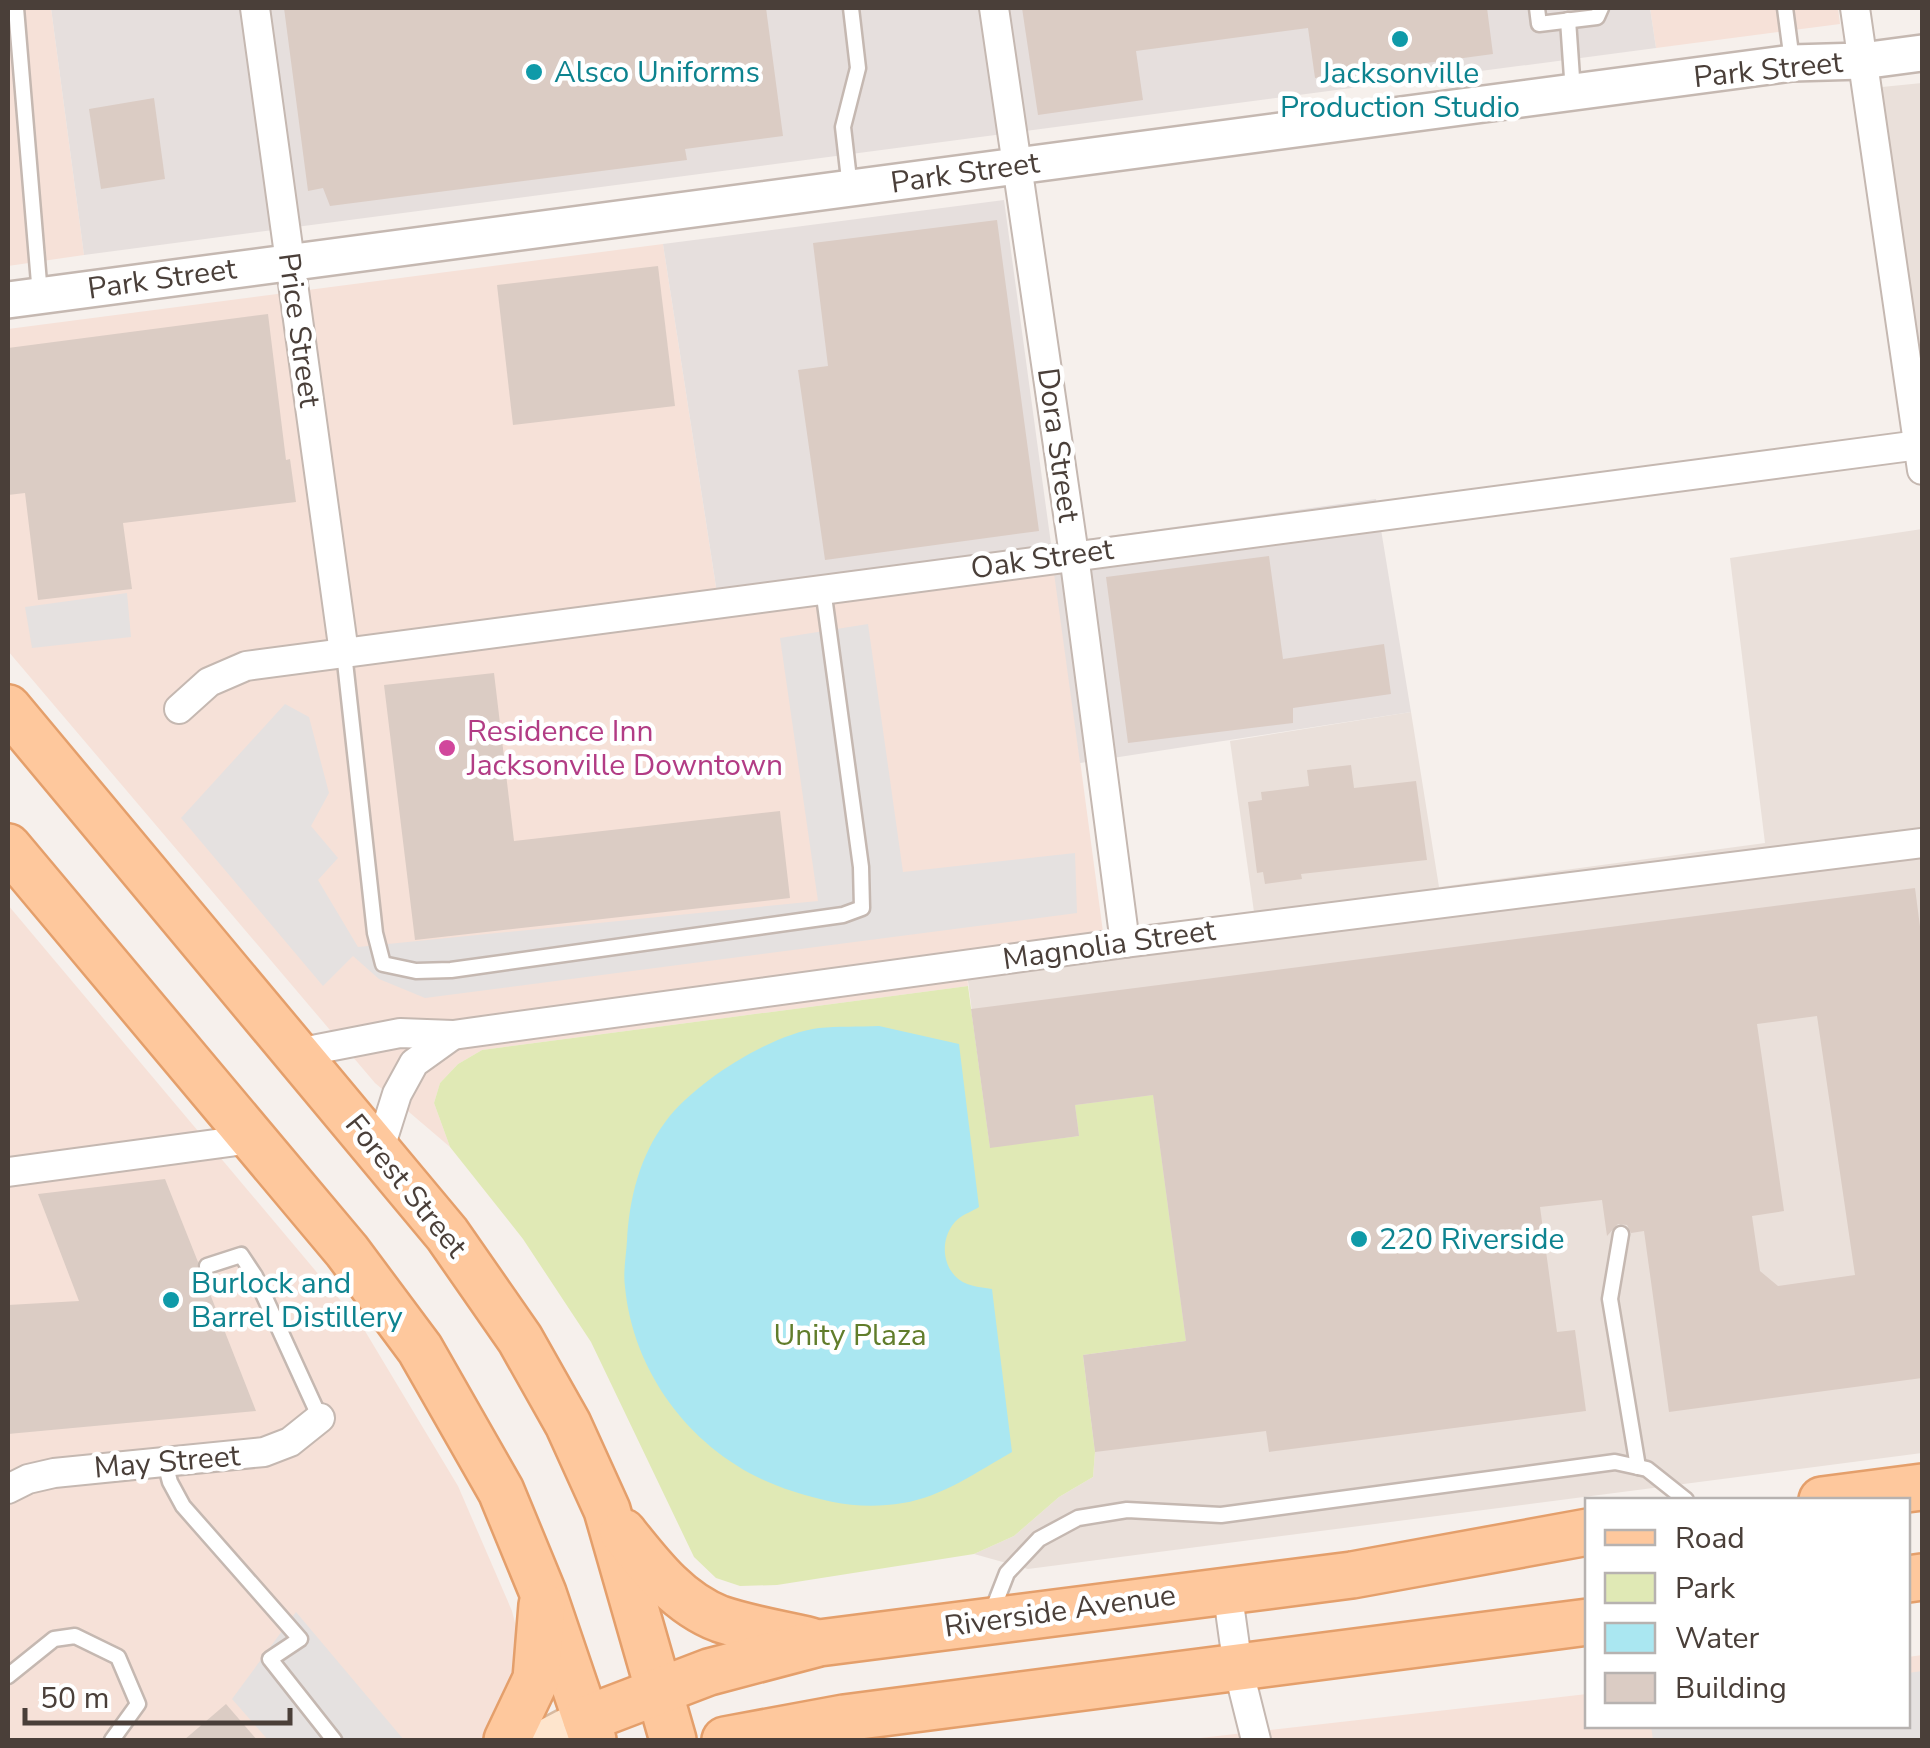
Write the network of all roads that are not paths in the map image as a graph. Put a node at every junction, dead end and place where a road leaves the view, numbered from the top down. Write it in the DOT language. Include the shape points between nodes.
graph roads {
  1 [pos="16,8"];
  2 [pos="255,8"];
  3 [pos="851,8"];
  4 [pos="994,8"];
  5 [pos="1537,8"];
  6 [pos="1601,8"];
  7 [pos="1785,8"];
  8 [pos="1854,8"];
  9 [pos="1568,20"];
  10 [pos="1922,53"];
  11 [pos="1862,61"];
  12 [pos="1792,63"];
  13 [pos="1573,92"];
  14 [pos="1016,166"];
  15 [pos="850,188"];
  16 [pos="290,261"];
  17 [pos="24,298"];
  18 [pos="1921,458"];
  19 [pos="1074,555"];
  20 [pos="823,589"];
  21 [pos="344,653"];
  22 [pos="8,708"];
  23 [pos="179,709"];
  24 [pos="1922,843"];
  25 [pos="8,848"];
  26 [pos="1126,942"];
  27 [pos="453,1035"];
  28 [pos="297,1053"];
  29 [pos="252,1139"];
  30 [pos="380,1151"];
  31 [pos="8,1172"];
  32 [pos="1621,1234"];
  33 [pos="207,1266"];
  34 [pos="320,1418"];
  35 [pos="165,1463"];
  36 [pos="1638,1467"];
  37 [pos="1922,1487"];
  38 [pos="8,1489"];
  39 [pos="1683,1498"];
  40 [pos="1837,1498"];
  41 [pos="607,1510"];
  42 [pos="1585,1533"];
  43 [pos="1227,1589"];
  44 [pos="544,1592"];
  45 [pos="988,1621"];
  46 [pos="1585,1622"];
  47 [pos="819,1643"];
  48 [pos="1238,1668"];
  49 [pos="8,1676"];
  50 [pos="658,1690"];
  51 [pos="590,1730"];
  52 [pos="112,1740"];
  53 [pos="334,1740"];
  54 [pos="507,1740"];
  55 [pos="546,1740"];
  56 [pos="674,1740"];
  57 [pos="725,1740"];
  58 [pos="1256,1740"];
  1 -- 17 [label="lane"];
  2 -- 16 [label="street, Price Street"];
  3 -- 15 [label="lane" via="858,68 843,127"];
  4 -- 14 [label="street, Dora Street"];
  5 -- 9 [label="lane" via="1539,24"];
  6 -- 9 [label="lane" via="1597,17"];
  7 -- 12 [label="lane"];
  8 -- 11 [label="street"];
  9 -- 13 [label="lane"];
  10 -- 11 [label="street, Park Street"];
  11 -- 12 [label="street, Park Street"];
  11 -- 18 [label="street"];
  12 -- 13 [label="street, Park Street"];
  13 -- 14 [label="street, Park Street"];
  14 -- 15 [label="street, Park Street"];
  14 -- 19 [label="street, Dora Street"];
  15 -- 16 [label="street, Park Street"];
  16 -- 17 [label="street, Park Street"];
  16 -- 21 [label="street, Price Street"];
  18 -- 19 [label="street, Oak Street"];
  19 -- 20 [label="street, Oak Street"];
  19 -- 26 [label="street, Dora Street"];
  20 -- 21 [label="street, Oak Street"];
  20 -- 21 [label="lane" via="862,908 451,970 383,964"];
  21 -- 23 [label="street, Oak Street" via="246,666 209,682"];
  22 -- 28 [label="main road, Forest Street"];
  24 -- 26 [label="street, Magnolia Street"];
  25 -- 29 [label="main road"];
  26 -- 27 [label="street, Magnolia Street"];
  27 -- 28 [label="street, Magnolia Street" via="400,1034"];
  27 -- 30 [label="street" via="414,1062"];
  28 -- 30 [label="main road, Forest Street"];
  29 -- 31 [label="street"];
  29 -- 44 [label="main road" via="366,1275 428,1363 486,1462"];
  30 -- 41 [label="main road, Forest Street" via="520,1340"];
  32 -- 36 [label="lane" via="1610,1299"];
  33 -- 34 [label="lane" via="241,1254"];
  34 -- 35 [label="street, May Street" via="264,1452"];
  35 -- 38 [label="street, May Street" via="41,1475"];
  35 -- 53 [label="lane" via="184,1506 300,1639 270,1659"];
  36 -- 39 [label="lane"];
  36 -- 45 [label="lane" via="1615,1462 1221,1514 1126,1510 1078,1518 1039,1540 1008,1574"];
  37 -- 40 [label="main road"];
  41 -- 47 [label="main road" via="659,1578 684,1598 719,1618"];
  41 -- 50 [label="main road, Forest Street"];
  42 -- 43 [label="main road, Riverside Avenue" via="1352,1575"];
  43 -- 45 [label="main road, Riverside Avenue"];
  43 -- 48 [label="street"];
  44 -- 51 [label="main road"];
  44 -- 54 [label="main road" via="536,1679"];
  45 -- 47 [label="main road, Riverside Avenue"];
  46 -- 48 [label="main road"];
  47 -- 50 [label="main road, Riverside Avenue"];
  48 -- 57 [label="main road" via="844,1718"];
  48 -- 58 [label="street"];
  49 -- 52 [label="lane" via="54,1639 75,1636 118,1657 138,1704"];
  50 -- 51 [label="main road, Riverside Avenue"];
  50 -- 56 [label="main road, Forest Street"];
  51 -- 55 [label="main road, Riverside Avenue"];
}
